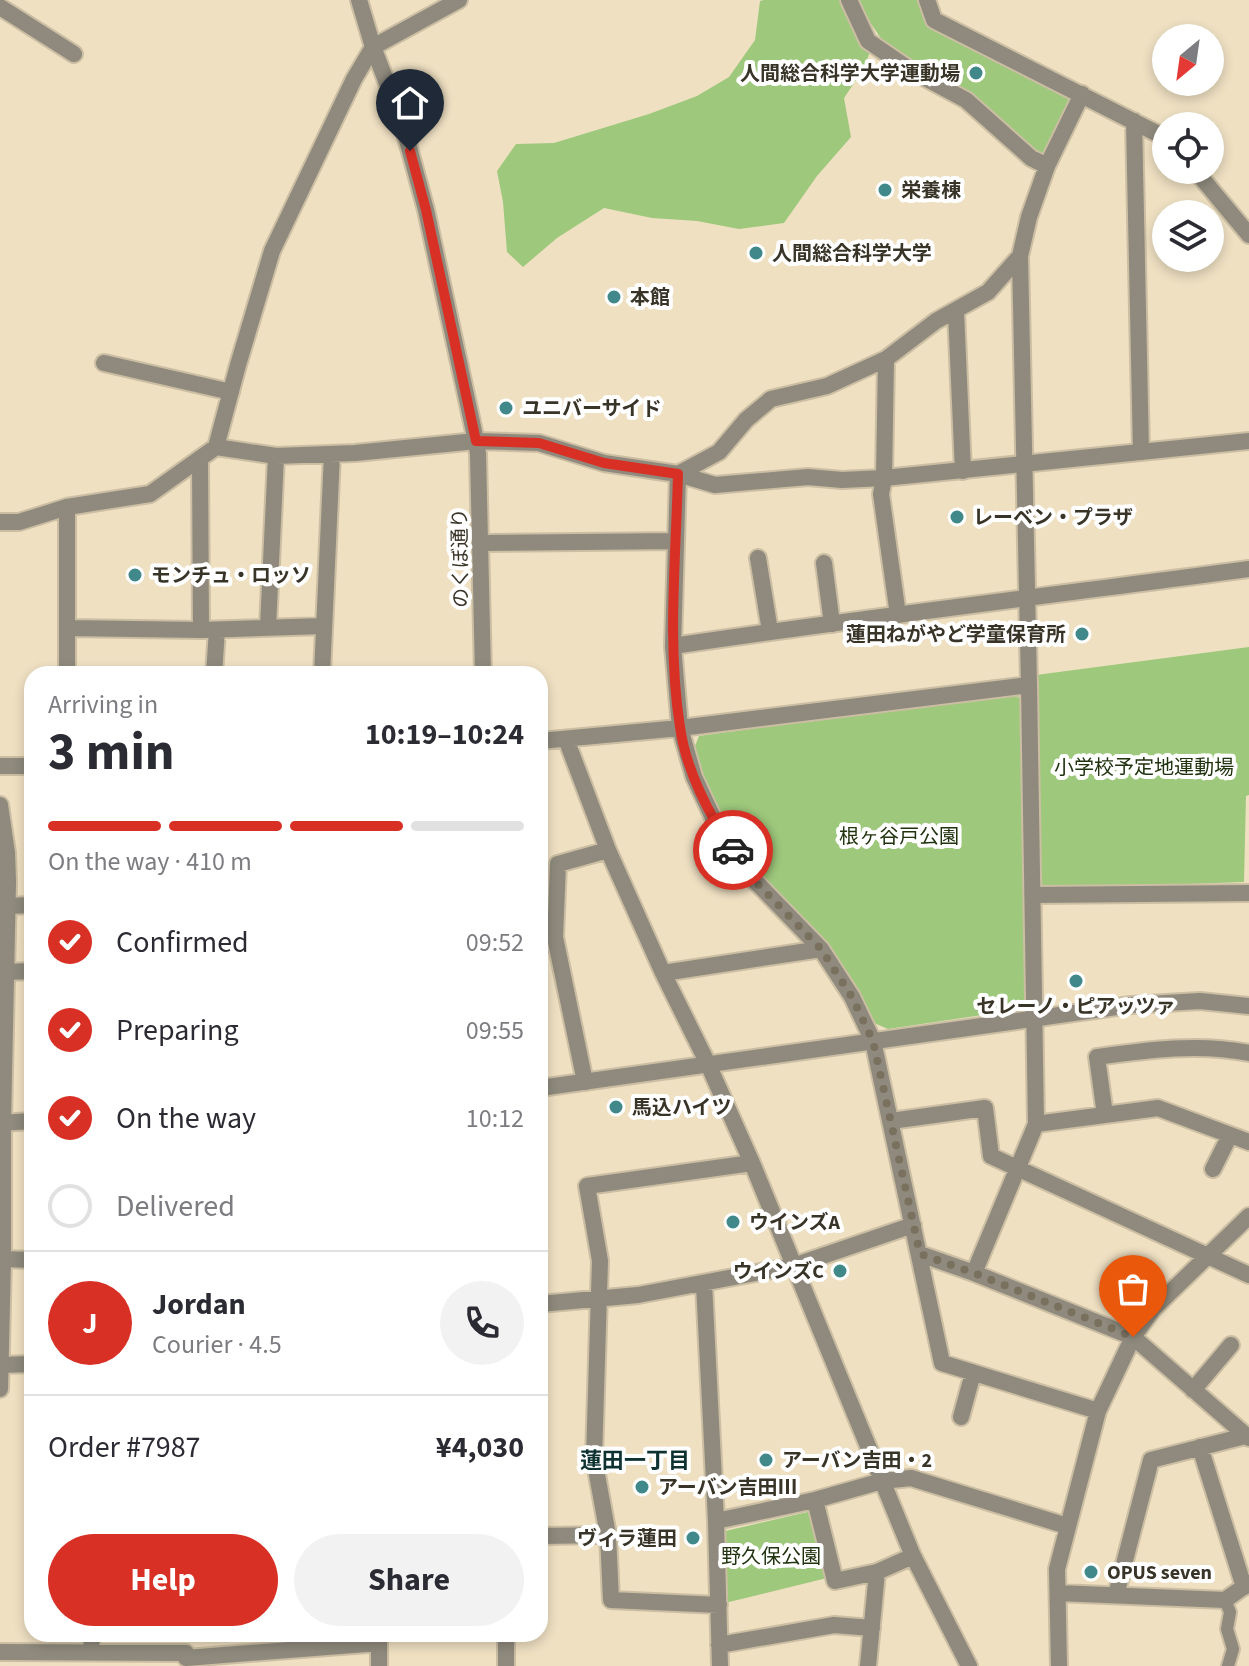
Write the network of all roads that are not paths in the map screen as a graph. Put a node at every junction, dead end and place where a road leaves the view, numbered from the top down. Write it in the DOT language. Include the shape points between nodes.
graph roads {
  1 [pos="359,0"];
  2 [pos="459,0"];
  3 [pos="849,0"];
  4 [pos="927,0"];
  5 [pos="0,7"];
  6 [pos="373,47"];
  7 [pos="74,54"];
  8 [pos="1082,94"];
  9 [pos="1134,121"];
  10 [pos="1152,131"];
  11 [pos="1047,166"];
  12 [pos="1207,184"];
  13 [pos="1249,235"];
  14 [pos="1020,256"];
  15 [pos="956,312"];
  16 [pos="886,359"];
  17 [pos="104,363"];
  18 [pos="231,392"];
  19 [pos="476,441"];
  20 [pos="1249,441"];
  21 [pos="216,447"];
  22 [pos="1141,452"];
  23 [pos="332,454"];
  24 [pos="276,456"];
  25 [pos="200,459"];
  26 [pos="1025,463"];
  27 [pos="963,471"];
  28 [pos="678,474"];
  29 [pos="884,478"];
  30 [pos="67,507"];
  31 [pos="0,522"];
  32 [pos="676,541"];
  33 [pos="480,543"];
  34 [pos="758,558"];
  35 [pos="824,563"];
  36 [pos="1249,569"];
  37 [pos="1027,599"];
  38 [pos="898,615"];
  39 [pos="832,624"];
  40 [pos="323,626"];
  41 [pos="268,627"];
  42 [pos="68,628"];
  43 [pos="209,630"];
  44 [pos="770,631"];
  45 [pos="673,646"];
  46 [pos="67,666"];
  47 [pos="213,666"];
  48 [pos="322,666"];
  49 [pos="483,666"];
  50 [pos="1029,685"];
  51 [pos="680,728"];
  52 [pos="566,739"];
  53 [pos="548,740"];
  54 [pos="0,766"];
  55 [pos="24,766"];
  56 [pos="0,805"];
  57 [pos="608,850"];
  58 [pos="1249,893"];
  59 [pos="1033,895"];
  60 [pos="24,908"];
  61 [pos="5,916"];
  62 [pos="821,949"];
  63 [pos="24,971"];
  64 [pos="6,972"];
  65 [pos="663,973"];
  66 [pos="1249,1006"];
  67 [pos="1035,1018"];
  68 [pos="873,1041"];
  69 [pos="1249,1053"];
  70 [pos="708,1064"];
  71 [pos="585,1082"];
  72 [pos="548,1087"];
  73 [pos="1105,1115"];
  74 [pos="891,1121"];
  75 [pos="24,1122"];
  76 [pos="1,1123"];
  77 [pos="1036,1124"];
  78 [pos="1230,1135"];
  79 [pos="1249,1142"];
  80 [pos="752,1163"];
  81 [pos="1017,1169"];
  82 [pos="1213,1169"];
  83 [pos="1249,1216"];
  84 [pos="913,1225"];
  85 [pos="1,1237"];
  86 [pos="920,1254"];
  87 [pos="1207,1255"];
  88 [pos="3,1259"];
  89 [pos="24,1260"];
  90 [pos="793,1266"];
  91 [pos="974,1273"];
  92 [pos="1249,1275"];
  93 [pos="704,1284"];
  94 [pos="599,1297"];
  95 [pos="548,1303"];
  96 [pos="1,1327"];
  97 [pos="1133,1337"];
  98 [pos="1231,1345"];
  99 [pos="24,1364"];
  100 [pos="1,1365"];
  101 [pos="973,1373"];
  102 [pos="0,1389"];
  103 [pos="1193,1390"];
  104 [pos="1098,1411"];
  105 [pos="961,1417"];
  106 [pos="1247,1437"];
  107 [pos="1200,1447"];
  108 [pos="882,1481"];
  109 [pos="815,1500"];
  110 [pos="716,1521"];
  111 [pos="1067,1526"];
  112 [pos="608,1535"];
  113 [pos="548,1536"];
  114 [pos="913,1556"];
  115 [pos="877,1572"];
  116 [pos="1246,1585"];
  117 [pos="1058,1593"];
  118 [pos="1116,1595"];
  119 [pos="1225,1600"];
  120 [pos="719,1605"];
  121 [pos="872,1628"];
  122 [pos="92,1642"];
  123 [pos="289,1642"];
  124 [pos="379,1642"];
  125 [pos="506,1642"];
  126 [pos="719,1645"];
  127 [pos="0,1652"];
  128 [pos="91,1652"];
  129 [pos="74,1659"];
  130 [pos="185,1659"];
  131 [pos="379,1666"];
  132 [pos="506,1666"];
  133 [pos="720,1666"];
  134 [pos="868,1666"];
  135 [pos="969,1666"];
  136 [pos="1059,1666"];
  137 [pos="1228,1666"];
  1 -- 6 [label="street, のくぼ通り"];
  2 -- 6 [label="street"];
  3 -- 11 [label="street" via="868,41 966,100"];
  4 -- 8 [label="street" via="934,20"];
  5 -- 7 [label="street"];
  6 -- 18 [label="street" via="272,251"];
  6 -- 19 [label="street, のくぼ通り" via="402,122 426,210"];
  8 -- 9 [label="street"];
  8 -- 11 [label="street"];
  9 -- 10 [label="street"];
  9 -- 22 [label="street"];
  11 -- 14 [label="street"];
  12 -- 13 [label="street"];
  14 -- 15 [label="street" via="988,292"];
  14 -- 26 [label="street"];
  15 -- 16 [label="street"];
  15 -- 27 [label="street"];
  16 -- 28 [label="street" via="827,386 771,399 719,452"];
  16 -- 29 [label="street"];
  17 -- 18 [label="street"];
  18 -- 21 [label="street"];
  19 -- 23 [label="street"];
  19 -- 28 [label="street" via="539,443 604,463"];
  19 -- 33 [label="street, のくぼ通り"];
  20 -- 22 [label="street"];
  21 -- 24 [label="street"];
  21 -- 25 [label="street"];
  22 -- 26 [label="street"];
  23 -- 24 [label="street"];
  23 -- 40 [label="street"];
  24 -- 41 [label="street"];
  25 -- 30 [label="street" via="150,494"];
  25 -- 43 [label="street"];
  26 -- 27 [label="street"];
  26 -- 37 [label="street"];
  27 -- 29 [label="street"];
  28 -- 29 [label="street" via="715,485 808,477"];
  28 -- 32 [label="street"];
  29 -- 38 [label="street" via="881,494"];
  30 -- 31 [label="street" via="19,522"];
  30 -- 42 [label="street"];
  32 -- 33 [label="street"];
  32 -- 45 [label="street"];
  33 -- 49 [label="street, のくぼ通り"];
  34 -- 44 [label="street"];
  35 -- 39 [label="street"];
  36 -- 37 [label="street"];
  37 -- 38 [label="street"];
  37 -- 50 [label="street"];
  38 -- 39 [label="street"];
  39 -- 44 [label="street"];
  40 -- 41 [label="street"];
  40 -- 48 [label="street"];
  41 -- 43 [label="street"];
  42 -- 43 [label="street"];
  42 -- 46 [label="street"];
  43 -- 47 [label="street"];
  44 -- 45 [label="street"];
  45 -- 51 [label="street"];
  50 -- 51 [label="street"];
  50 -- 59 [label="street"];
  51 -- 52 [label="street"];
  51 -- 62 [label="street" via="694,777 716,824 751,877"];
  52 -- 53 [label="street"];
  52 -- 57 [label="street"];
  54 -- 55 [label="street"];
  56 -- 61 [label="street" via="7,853"];
  57 -- 65 [label="street"];
  57 -- 71 [label="street" via="558,864 555,937"];
  58 -- 59 [label="street"];
  59 -- 67 [label="street"];
  60 -- 61 [label="street"];
  61 -- 64 [label="street"];
  62 -- 65 [label="street"];
  62 -- 68 [label="street"];
  63 -- 64 [label="street"];
  64 -- 76 [label="street"];
  65 -- 70 [label="street"];
  66 -- 67 [label="street" via="1165,1002"];
  67 -- 68 [label="street"];
  67 -- 77 [label="street"];
  68 -- 70 [label="street"];
  68 -- 74 [label="street"];
  69 -- 73 [label="street" via="1175,1047 1097,1057"];
  70 -- 71 [label="street"];
  70 -- 80 [label="street"];
  71 -- 72 [label="street"];
  73 -- 77 [label="street"];
  73 -- 78 [label="street" via="1158,1108"];
  74 -- 81 [label="street" via="985,1108 991,1156"];
  74 -- 84 [label="street"];
  75 -- 76 [label="street"];
  76 -- 85 [label="street"];
  77 -- 81 [label="street"];
  78 -- 79 [label="street"];
  78 -- 82 [label="street"];
  80 -- 90 [label="street"];
  80 -- 94 [label="street" via="587,1186 600,1261"];
  81 -- 87 [label="street"];
  81 -- 91 [label="street"];
  83 -- 87 [label="street"];
  84 -- 86 [label="street"];
  84 -- 90 [label="street"];
  85 -- 88 [label="street"];
  86 -- 91 [label="street"];
  86 -- 101 [label="street" via="942,1363"];
  87 -- 92 [label="street"];
  87 -- 97 [label="street"];
  88 -- 89 [label="street"];
  88 -- 96 [label="street"];
  90 -- 93 [label="street"];
  90 -- 108 [label="street"];
  91 -- 97 [label="street"];
  93 -- 94 [label="street"];
  93 -- 110 [label="street"];
  94 -- 95 [label="street"];
  94 -- 112 [label="street" via="594,1458"];
  96 -- 100 [label="street"];
  97 -- 103 [label="street"];
  97 -- 104 [label="street"];
  98 -- 103 [label="street"];
  99 -- 100 [label="street"];
  100 -- 102 [label="street"];
  101 -- 104 [label="street"];
  101 -- 105 [label="street"];
  103 -- 106 [label="street"];
  104 -- 111 [label="street"];
  106 -- 107 [label="street"];
  107 -- 116 [label="street"];
  107 -- 118 [label="street" via="1151,1460"];
  108 -- 109 [label="street"];
  108 -- 111 [label="street" via="911,1478"];
  108 -- 114 [label="street"];
  109 -- 110 [label="street"];
  109 -- 115 [label="street" via="835,1581"];
  110 -- 120 [label="street"];
  111 -- 117 [label="street" via="1057,1569"];
  112 -- 113 [label="street"];
  112 -- 120 [label="street" via="611,1600"];
  114 -- 115 [label="street"];
  114 -- 135 [label="street"];
  115 -- 121 [label="street"];
  116 -- 119 [label="street"];
  117 -- 118 [label="street"];
  117 -- 136 [label="street"];
  118 -- 119 [label="street"];
  119 -- 137 [label="street" via="1233,1649"];
  120 -- 126 [label="street"];
  121 -- 126 [label="street" via="834,1625"];
  121 -- 134 [label="street"];
  122 -- 128 [label="street"];
  123 -- 130 [label="street"];
  124 -- 131 [label="street"];
  125 -- 132 [label="street"];
  126 -- 133 [label="street"];
  127 -- 129 [label="street"];
  128 -- 129 [label="street"];
  128 -- 130 [label="street"];
}
